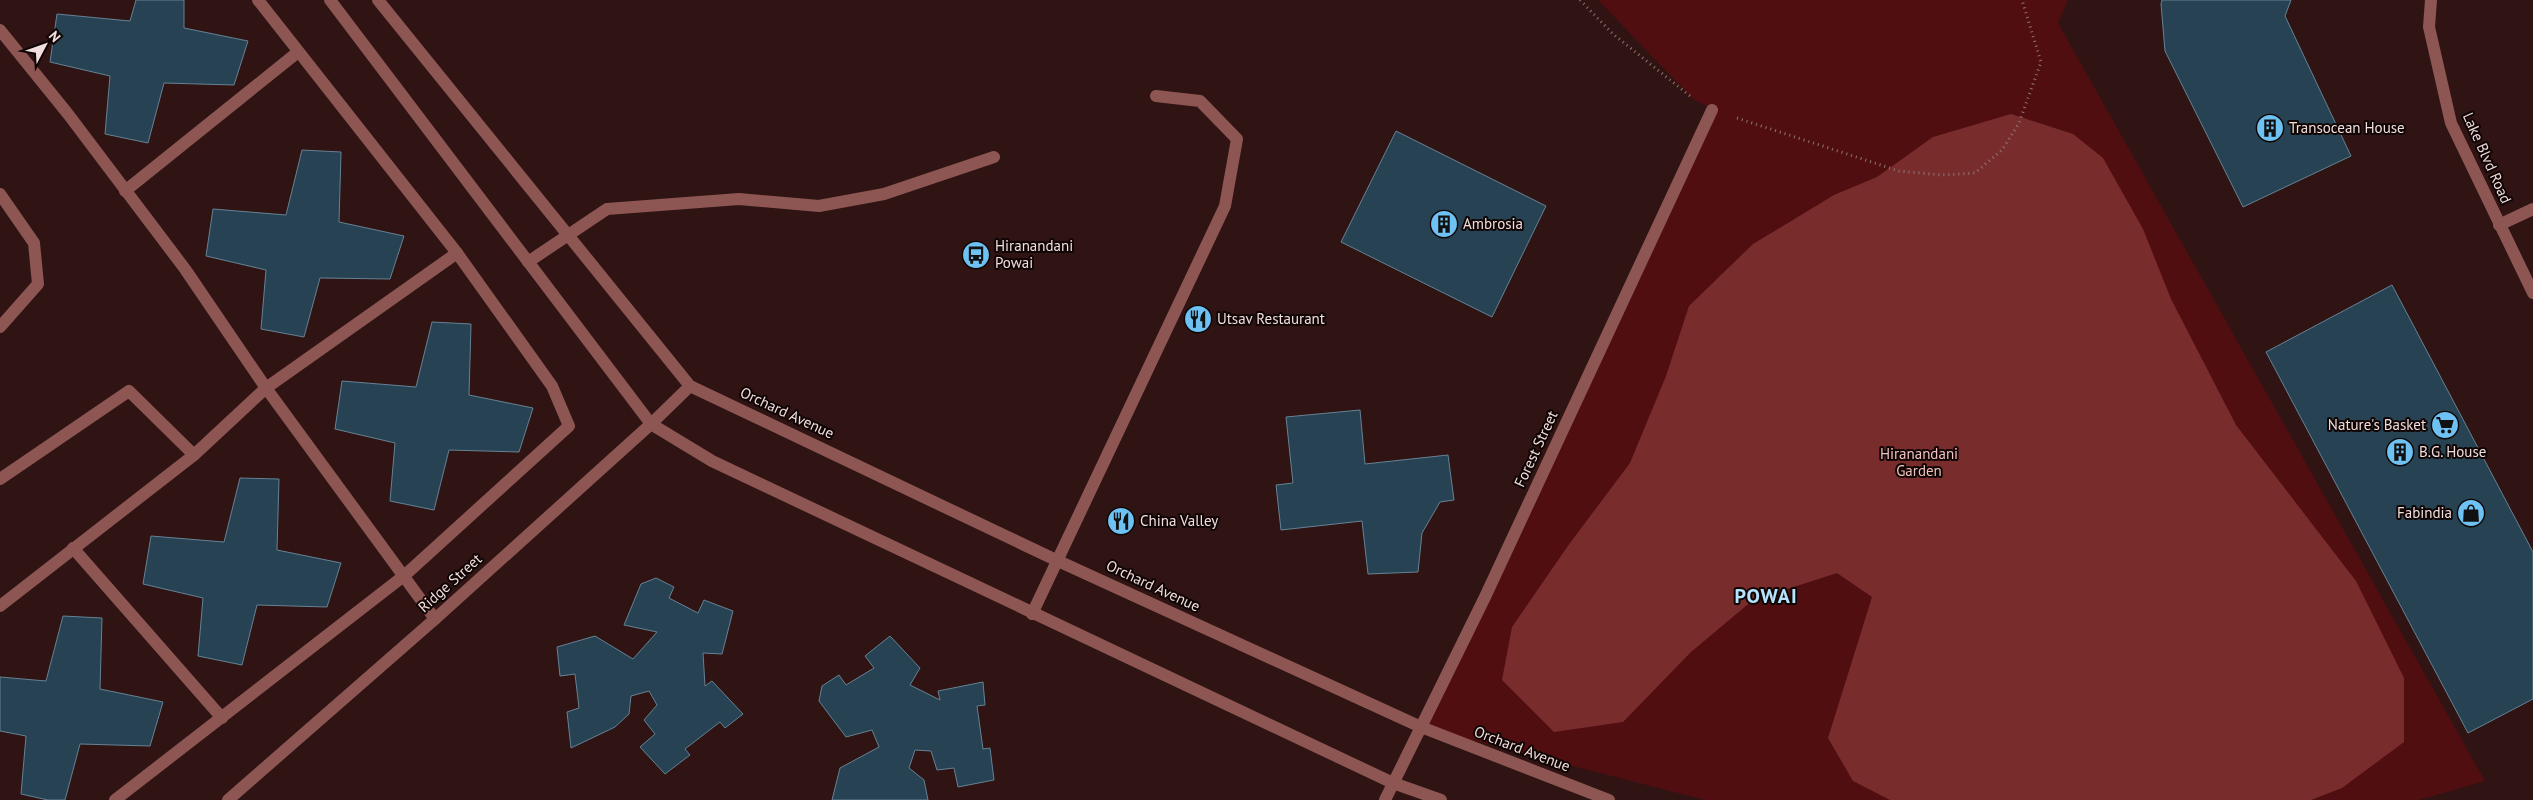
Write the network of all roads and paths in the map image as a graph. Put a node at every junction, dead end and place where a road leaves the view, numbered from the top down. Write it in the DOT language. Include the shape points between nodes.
graph roads {
  1 [pos="258,0"];
  2 [pos="330,0"];
  3 [pos="378,0"];
  4 [pos="1580,0"];
  5 [pos="2022,0"];
  6 [pos="2431,0"];
  7 [pos="0,30"];
  8 [pos="298,52"];
  9 [pos="1156,96"];
  10 [pos="1712,110"];
  11 [pos="994,157"];
  12 [pos="125,191"];
  13 [pos="0,194"];
  14 [pos="2533,209"];
  15 [pos="2499,225"];
  16 [pos="567,234"];
  17 [pos="457,254"];
  18 [pos="528,262"];
  19 [pos="2533,293"];
  20 [pos="0,327"];
  21 [pos="690,386"];
  22 [pos="266,388"];
  23 [pos="651,424"];
  24 [pos="194,455"];
  25 [pos="0,479"];
  26 [pos="73,548"];
  27 [pos="1056,560"];
  28 [pos="405,575"];
  29 [pos="0,606"];
  30 [pos="1032,614"];
  31 [pos="435,619"];
  32 [pos="222,718"];
  33 [pos="1421,727"];
  34 [pos="1393,783"];
  35 [pos="116,800"];
  36 [pos="228,800"];
  37 [pos="1385,800"];
  38 [pos="1441,800"];
  39 [pos="1609,800"];
  1 -- 8 [label="street"];
  2 -- 18 [label="street"];
  3 -- 16 [label="street"];
  4 -- 10 [label="path" via="1613,34 1693,99"];
  5 -- 10 [label="path" via="2041,62 2019,123 2002,150 1975,173 1941,175 1899,171"];
  6 -- 15 [label="street, Lake Blvd Road" via="2429,27 2451,124"];
  7 -- 12 [label="street"];
  8 -- 12 [label="street"];
  8 -- 17 [label="street"];
  9 -- 27 [label="street" via="1200,101 1237,139 1225,206"];
  10 -- 33 [label="street, Forest Street"];
  11 -- 16 [label="street" via="884,194 819,206 739,199 606,209"];
  12 -- 22 [label="street" via="185,269"];
  13 -- 20 [label="street" via="34,243 38,284"];
  14 -- 15 [label="street"];
  15 -- 19 [label="street, Lake Blvd Road"];
  16 -- 18 [label="street"];
  16 -- 21 [label="street"];
  17 -- 22 [label="street"];
  17 -- 28 [label="street" via="552,386 569,426"];
  18 -- 23 [label="street"];
  21 -- 23 [label="street, Ridge Street"];
  21 -- 27 [label="street, Orchard Avenue"];
  22 -- 24 [label="street"];
  22 -- 28 [label="street"];
  23 -- 30 [label="street" via="712,462"];
  23 -- 31 [label="street, Ridge Street"];
  24 -- 25 [label="street" via="129,391"];
  24 -- 26 [label="street"];
  26 -- 29 [label="street"];
  26 -- 32 [label="street"];
  27 -- 30 [label="street"];
  27 -- 33 [label="street, Orchard Avenue"];
  28 -- 31 [label="street"];
  28 -- 32 [label="street"];
  30 -- 34 [label="street"];
  31 -- 36 [label="street, Ridge Street"];
  32 -- 35 [label="street"];
  33 -- 34 [label="street, Forest Street"];
  33 -- 39 [label="street, Orchard Avenue"];
  34 -- 37 [label="street, Forest Street"];
  34 -- 38 [label="street"];
}
